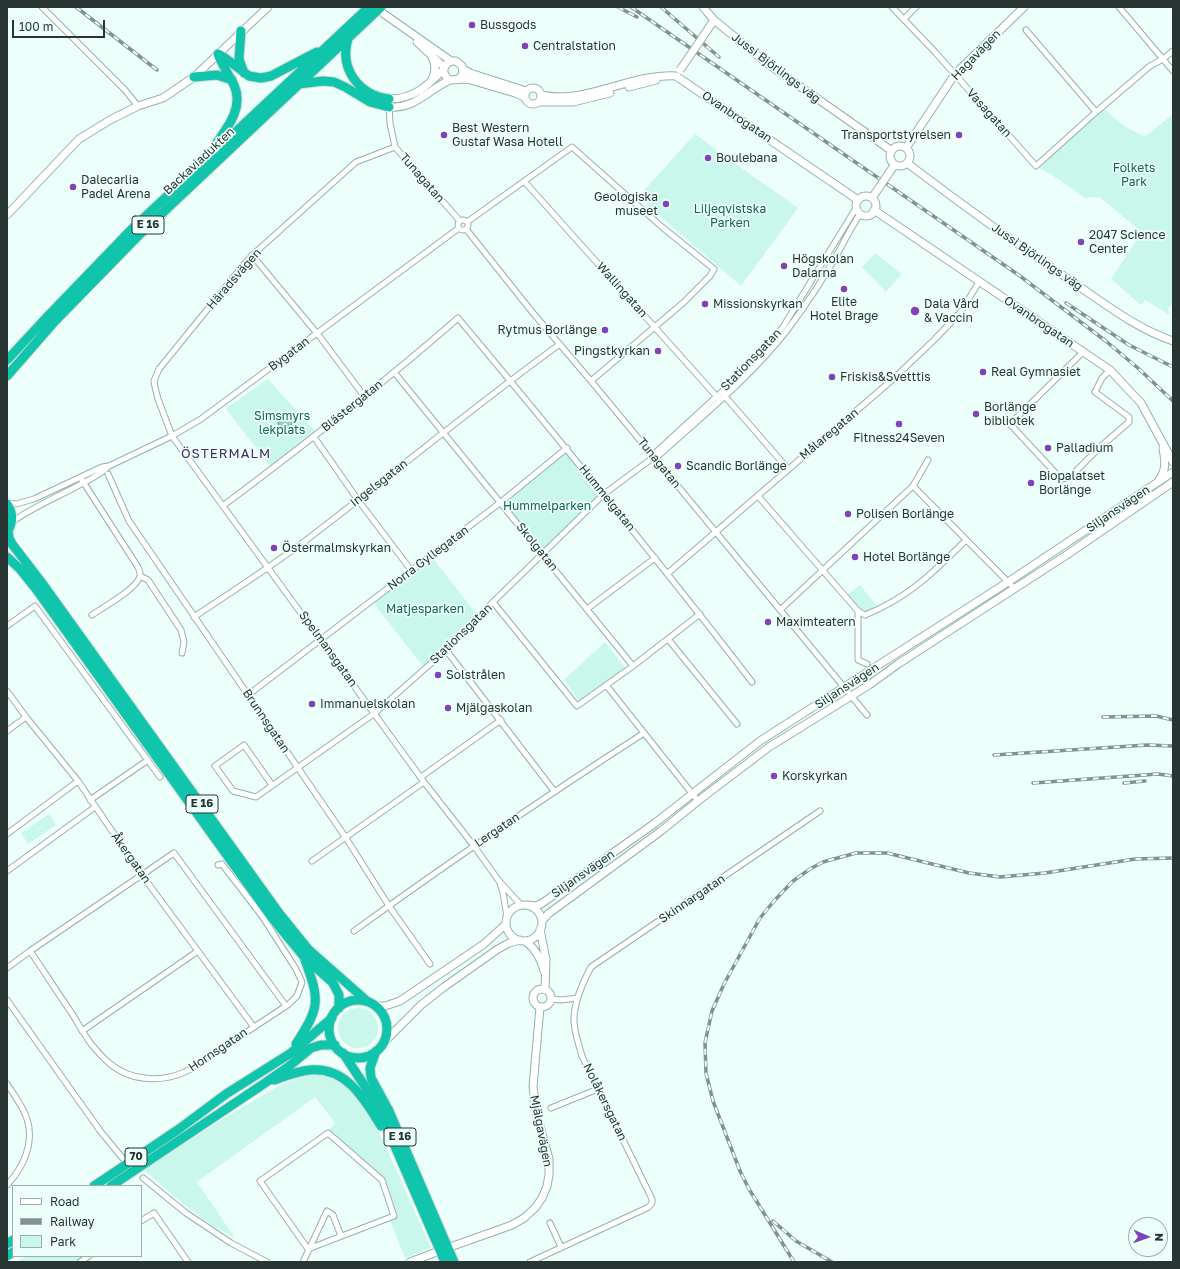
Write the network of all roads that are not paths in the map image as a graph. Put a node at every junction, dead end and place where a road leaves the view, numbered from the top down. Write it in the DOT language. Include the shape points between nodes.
graph roads {
  1 [pos="42,7"];
  2 [pos="268,7"];
  3 [pos="369,7"];
  4 [pos="704,7"];
  5 [pos="892,7"];
  6 [pos="916,7"];
  7 [pos="1024,7"];
  8 [pos="1119,7"];
  9 [pos="383,10"];
  10 [pos="714,20"];
  11 [pos="904,20"];
  12 [pos="395,21"];
  13 [pos="1026,30"];
  14 [pos="241,31"];
  15 [pos="348,39"];
  16 [pos="327,46"];
  17 [pos="1173,51"];
  18 [pos="218,54"];
  19 [pos="431,55"];
  20 [pos="1163,59"];
  21 [pos="451,61"];
  22 [pos="463,68"];
  23 [pos="444,69"];
  24 [pos="1173,71"];
  25 [pos="244,73"];
  26 [pos="678,73"];
  27 [pos="955,74"];
  28 [pos="194,77"];
  29 [pos="458,79"];
  30 [pos="232,80"];
  31 [pos="450,80"];
  32 [pos="430,83"];
  33 [pos="299,84"];
  34 [pos="525,94"];
  35 [pos="540,98"];
  36 [pos="389,103"];
  37 [pos="138,106"];
  38 [pos="1096,112"];
  39 [pos="395,147"];
  40 [pos="906,148"];
  41 [pos="892,151"];
  42 [pos="205,160"];
  43 [pos="907,163"];
  44 [pos="894,165"];
  45 [pos="524,181"];
  46 [pos="873,196"];
  47 [pos="858,200"];
  48 [pos="856,208"];
  49 [pos="874,210"];
  50 [pos="860,214"];
  51 [pos="7,215"];
  52 [pos="460,221"];
  53 [pos="467,222"];
  54 [pos="459,228"];
  55 [pos="466,229"];
  56 [pos="252,255"];
  57 [pos="979,282"];
  58 [pos="458,318"];
  59 [pos="655,327"];
  60 [pos="317,333"];
  61 [pos="1173,341"];
  62 [pos="560,344"];
  63 [pos="1083,352"];
  64 [pos="7,360"];
  65 [pos="1110,370"];
  66 [pos="394,372"];
  67 [pos="7,376"];
  68 [pos="510,380"];
  69 [pos="591,381"];
  70 [pos="364,396"];
  71 [pos="721,396"];
  72 [pos="444,434"];
  73 [pos="172,436"];
  74 [pos="314,437"];
  75 [pos="1161,439"];
  76 [pos="567,448"];
  77 [pos="1173,451"];
  78 [pos="654,457"];
  79 [pos="928,460"];
  80 [pos="1173,462"];
  81 [pos="110,466"];
  82 [pos="788,469"];
  83 [pos="1173,472"];
  84 [pos="108,474"];
  85 [pos="80,477"];
  86 [pos="1173,482"];
  87 [pos="83,483"];
  88 [pos="1155,484"];
  89 [pos="913,486"];
  90 [pos="604,494"];
  91 [pos="758,496"];
  92 [pos="358,500"];
  93 [pos="501,502"];
  94 [pos="7,504"];
  95 [pos="224,506"];
  96 [pos="9,528"];
  97 [pos="716,532"];
  98 [pos="966,540"];
  99 [pos="543,555"];
  100 [pos="7,558"];
  101 [pos="654,558"];
  102 [pos="268,568"];
  103 [pos="411,570"];
  104 [pos="823,571"];
  105 [pos="667,574"];
  106 [pos="140,576"];
  107 [pos="1008,582"];
  108 [pos="1015,589"];
  109 [pos="493,602"];
  110 [pos="587,609"];
  111 [pos="780,610"];
  112 [pos="858,611"];
  113 [pos="700,614"];
  114 [pos="92,615"];
  115 [pos="194,617"];
  116 [pos="7,626"];
  117 [pos="668,639"];
  118 [pos="321,640"];
  119 [pos="446,650"];
  120 [pos="182,653"];
  121 [pos="867,664"];
  122 [pos="633,666"];
  123 [pos="752,682"];
  124 [pos="606,685"];
  125 [pos="845,687"];
  126 [pos="7,691"];
  127 [pos="248,695"];
  128 [pos="852,696"];
  129 [pos="375,713"];
  130 [pos="867,716"];
  131 [pos="26,717"];
  132 [pos="500,720"];
  133 [pos="737,724"];
  134 [pos="7,731"];
  135 [pos="644,733"];
  136 [pos="148,760"];
  137 [pos="298,767"];
  138 [pos="160,777"];
  139 [pos="422,780"];
  140 [pos="78,781"];
  141 [pos="272,785"];
  142 [pos="554,791"];
  143 [pos="692,794"];
  144 [pos="90,800"];
  145 [pos="698,801"];
  146 [pos="95,806"];
  147 [pos="820,811"];
  148 [pos="7,834"];
  149 [pos="346,838"];
  150 [pos="474,846"];
  151 [pos="312,861"];
  152 [pos="218,865"];
  153 [pos="7,871"];
  154 [pos="142,875"];
  155 [pos="499,881"];
  156 [pos="524,905"];
  157 [pos="389,906"];
  158 [pos="506,921"];
  159 [pos="542,921"];
  160 [pos="540,930"];
  161 [pos="354,931"];
  162 [pos="523,941"];
  163 [pos="30,951"];
  164 [pos="198,951"];
  165 [pos="305,958"];
  166 [pos="430,964"];
  167 [pos="7,968"];
  168 [pos="545,975"];
  169 [pos="545,990"];
  170 [pos="578,998"];
  171 [pos="7,1000"];
  172 [pos="551,1000"];
  173 [pos="372,1004"];
  174 [pos="286,1006"];
  175 [pos="540,1007"];
  176 [pos="339,1008"];
  177 [pos="332,1018"];
  178 [pos="253,1026"];
  179 [pos="82,1031"];
  180 [pos="384,1042"];
  181 [pos="334,1045"];
  182 [pos="376,1051"];
  183 [pos="291,1053"];
  184 [pos="343,1053"];
  185 [pos="265,1083"];
  186 [pos="7,1084"];
  187 [pos="598,1089"];
  188 [pos="550,1108"];
  189 [pos="397,1150"];
  190 [pos="125,1161"];
  191 [pos="143,1178"];
  192 [pos="7,1185"];
  193 [pos="95,1185"];
  194 [pos="112,1185"];
  195 [pos="142,1220"];
  196 [pos="550,1223"];
  197 [pos="341,1236"];
  198 [pos="453,1246"];
  199 [pos="562,1247"];
  200 [pos="308,1249"];
  201 [pos="434,1253"];
  202 [pos="188,1262"];
  203 [pos="267,1262"];
  204 [pos="303,1262"];
  205 [pos="410,1262"];
  206 [pos="445,1262"];
  207 [pos="454,1262"];
  208 [pos="530,1262"];
  1 -- 37 [label="street"];
  2 -- 14 [label="street"];
  3 -- 16 [label="highway, Backaviadukten / E 16"];
  4 -- 10 [label="street, Jussi Björlings väg"];
  5 -- 11 [label="street, Vasagatan"];
  6 -- 11 [label="street"];
  7 -- 27 [label="street, Hagavägen"];
  8 -- 20 [label="street"];
  9 -- 12 [label="street"];
  9 -- 15 [label="highway, Backaviadukten / E 16"];
  10 -- 26 [label="street, bridge"];
  10 -- 41 [label="street, Jussi Björlings väg" via="768,64"];
  11 -- 27 [label="street, Vasagatan"];
  12 -- 19 [label="street"];
  12 -- 21 [label="street"];
  13 -- 38 [label="street"];
  14 -- 18 [label="street"];
  14 -- 25 [label="highway" via="239,59"];
  15 -- 33 [label="highway, Backaviadukten / E 16"];
  15 -- 36 [label="highway" via="345,56 353,77 358,84"];
  16 -- 25 [label="highway" via="271,76 256,78"];
  16 -- 42 [label="highway, Backaviadukten / E 16"];
  17 -- 20 [label="street"];
  18 -- 25 [label="highway"];
  18 -- 28 [label="street"];
  18 -- 30 [label="highway"];
  19 -- 23 [label="street"];
  19 -- 32 [label="street" via="435,69"];
  20 -- 24 [label="street"];
  20 -- 38 [label="street" via="1150,66"];
  21 -- 22 [label="street" via="458,62"];
  21 -- 23 [label="street" via="446,63"];
  22 -- 29 [label="street" via="463,75"];
  22 -- 34 [label="street"];
  23 -- 31 [label="street" via="445,76"];
  23 -- 32 [label="street"];
  26 -- 35 [label="street" via="642,78 608,89 563,97"];
  26 -- 47 [label="street, Ovanbrogatan"];
  27 -- 38 [label="street, Vasagatan" via="1036,166"];
  27 -- 40 [label="street, Hagavägen"];
  28 -- 30 [label="highway" via="217,75"];
  28 -- 37 [label="street" via="163,98"];
  29 -- 31 [label="street"];
  29 -- 34 [label="street"];
  30 -- 42 [label="highway" via="237,94 234,115"];
  31 -- 36 [label="street" via="409,105 396,108"];
  32 -- 36 [label="street" via="411,96"];
  33 -- 36 [label="highway" via="334,82 379,106"];
  33 -- 67 [label="highway, Backaviadukten / E 16" via="138,236 55,321"];
  34 -- 35 [label="street" via="529,104 534,104"];
  34 -- 35 [label="street" via="530,88 536,88 540,91"];
  36 -- 39 [label="street, Tunagatan"];
  37 -- 51 [label="street" via="79,139"];
  39 -- 52 [label="street, Tunagatan"];
  39 -- 56 [label="street, Häradsvägen" via="356,162"];
  40 -- 41 [label="street" via="897,146"];
  40 -- 43 [label="street" via="910,157"];
  41 -- 44 [label="street" via="890,156"];
  42 -- 64 [label="highway, Backaviadukten / E 16" via="132,229"];
  43 -- 44 [label="street"];
  43 -- 61 [label="street, Jussi Björlings väg" via="1014,242 1124,318"];
  44 -- 46 [label="street, bridge"];
  45 -- 53 [label="street"];
  45 -- 59 [label="street, Wallingatan"];
  45 -- 59 [label="street" via="572,148 714,269 692,294"];
  46 -- 47 [label="street"];
  46 -- 49 [label="street"];
  47 -- 48 [label="street"];
  48 -- 50 [label="street"];
  48 -- 71 [label="street, Stationsgatan" via="783,327"];
  49 -- 50 [label="street" via="870,215"];
  49 -- 57 [label="street, Ovanbrogatan"];
  50 -- 71 [label="street, Stationsgatan" via="846,235 839,252 787,330 769,352"];
  52 -- 53 [label="street"];
  52 -- 54 [label="street"];
  53 -- 55 [label="street"];
  54 -- 55 [label="street"];
  54 -- 60 [label="street, Bygatan"];
  55 -- 62 [label="street, Tunagatan"];
  56 -- 60 [label="street"];
  56 -- 73 [label="street, Häradsvägen" via="155,376 158,399"];
  57 -- 63 [label="street, Ovanbrogatan"];
  57 -- 82 [label="street, Målaregatan" via="960,313 933,341 890,382"];
  58 -- 66 [label="street, Blästergatan"];
  58 -- 68 [label="street, Hummelgatan"];
  59 -- 69 [label="street"];
  59 -- 71 [label="street, Wallingatan"];
  60 -- 70 [label="street"];
  60 -- 73 [label="street, Bygatan" via="201,419"];
  62 -- 68 [label="street, Ingelsgatan"];
  62 -- 69 [label="street, Tunagatan"];
  63 -- 65 [label="street, Ovanbrogatan"];
  63 -- 65 [label="street" via="1010,424 1061,479 1069,478 1129,422 1129,417 1095,392 1102,378"];
  65 -- 75 [label="street, Ovanbrogatan" via="1141,403"];
  66 -- 70 [label="street, Blästergatan"];
  66 -- 72 [label="street, Skolgatan"];
  68 -- 72 [label="street, Ingelsgatan"];
  68 -- 76 [label="street, Hummelgatan"];
  69 -- 78 [label="street, Tunagatan"];
  70 -- 74 [label="street, Blästergatan"];
  71 -- 78 [label="street, Stationsgatan" via="655,453"];
  71 -- 82 [label="street, Wallingatan"];
  72 -- 92 [label="street, Ingelsgatan"];
  72 -- 93 [label="street, Skolgatan"];
  73 -- 81 [label="street, Bygatan"];
  73 -- 95 [label="street, Spelmansgatan"];
  74 -- 92 [label="street"];
  74 -- 95 [label="street, Blästergatan"];
  75 -- 77 [label="street"];
  75 -- 80 [label="street, Ovanbrogatan"];
  75 -- 88 [label="street" via="1166,462 1163,475"];
  76 -- 90 [label="street, Hummelgatan"];
  76 -- 93 [label="street, Norra Gyllegatan"];
  78 -- 90 [label="street, Stationsgatan"];
  78 -- 97 [label="street, Tunagatan"];
  79 -- 89 [label="street"];
  81 -- 85 [label="street, Bygatan"];
  81 -- 87 [label="street, Bygatan"];
  82 -- 91 [label="street, Målaregatan"];
  83 -- 88 [label="street, Siljansvägen"];
  84 -- 115 [label="street, Brunnsgatan" via="129,521"];
  85 -- 87 [label="street"];
  85 -- 94 [label="street, Bygatan" via="23,503"];
  86 -- 108 [label="street, Siljansvägen"];
  87 -- 96 [label="street, Bygatan" via="26,512"];
  87 -- 106 [label="street" via="138,567"];
  88 -- 107 [label="street, Siljansvägen"];
  89 -- 98 [label="street"];
  89 -- 104 [label="street"];
  90 -- 99 [label="street, Stationsgatan"];
  90 -- 101 [label="street, Hummelgatan"];
  91 -- 97 [label="street, Målaregatan"];
  91 -- 104 [label="street"];
  92 -- 102 [label="street, Ingelsgatan"];
  92 -- 103 [label="street"];
  93 -- 99 [label="street, Skolgatan"];
  93 -- 103 [label="street, Norra Gyllegatan"];
  94 -- 96 [label="highway, E 16" via="11,514"];
  95 -- 102 [label="street, Spelmansgatan"];
  96 -- 173 [label="highway, E 16" via="12,544 279,913 308,949"];
  97 -- 105 [label="street, Målaregatan"];
  97 -- 111 [label="street, Tunagatan"];
  98 -- 107 [label="street"];
  98 -- 112 [label="street" via="927,578 903,597 865,615"];
  99 -- 109 [label="street, Stationsgatan"];
  99 -- 110 [label="street, Skolgatan"];
  100 -- 165 [label="highway, E 16" via="36,589 272,918"];
  101 -- 105 [label="street, Hummelgatan"];
  101 -- 110 [label="street"];
  102 -- 115 [label="street, Ingelsgatan"];
  102 -- 118 [label="street, Spelmansgatan"];
  103 -- 118 [label="street, Norra Gyllegatan"];
  104 -- 111 [label="street"];
  104 -- 112 [label="street"];
  105 -- 113 [label="street, Hummelgatan"];
  106 -- 114 [label="street" via="134,586"];
  106 -- 120 [label="street" via="148,580 180,630 184,642"];
  107 -- 108 [label="street"];
  107 -- 125 [label="street, Siljansvägen"];
  108 -- 128 [label="street, Siljansvägen"];
  109 -- 119 [label="street, Stationsgatan"];
  109 -- 124 [label="street" via="577,706"];
  110 -- 122 [label="street, Skolgatan"];
  111 -- 125 [label="street, Tunagatan"];
  112 -- 121 [label="street" via="858,660"];
  113 -- 117 [label="street"];
  113 -- 123 [label="street, Hummelgatan"];
  115 -- 127 [label="street, Brunnsgatan"];
  116 -- 136 [label="street" via="35,606"];
  117 -- 122 [label="street"];
  117 -- 133 [label="street"];
  118 -- 127 [label="street, Norra Gyllegatan"];
  118 -- 129 [label="street, Spelmansgatan"];
  119 -- 129 [label="street, Stationsgatan"];
  119 -- 132 [label="street"];
  122 -- 124 [label="street"];
  124 -- 135 [label="street"];
  125 -- 128 [label="street, Tunagatan"];
  125 -- 143 [label="street, Siljansvägen" via="760,741"];
  126 -- 131 [label="street, Åkergatan"];
  127 -- 137 [label="street, Brunnsgatan"];
  128 -- 130 [label="street, Tunagatan"];
  128 -- 145 [label="street, Siljansvägen" via="769,747"];
  129 -- 137 [label="street, Stationsgatan"];
  129 -- 139 [label="street, Spelmansgatan"];
  131 -- 134 [label="street"];
  131 -- 140 [label="street, Åkergatan"];
  132 -- 139 [label="street"];
  132 -- 142 [label="street"];
  135 -- 142 [label="street, Lergatan"];
  135 -- 143 [label="street"];
  136 -- 138 [label="street"];
  136 -- 144 [label="street"];
  137 -- 141 [label="street, Stationsgatan"];
  137 -- 149 [label="street, Brunnsgatan"];
  139 -- 149 [label="street"];
  139 -- 150 [label="street, Spelmansgatan"];
  140 -- 144 [label="street, Åkergatan"];
  140 -- 148 [label="street"];
  141 -- 141 [label="street, Stationsgatan" via="256,797 233,791 215,766 244,745"];
  142 -- 150 [label="street, Lergatan"];
  143 -- 145 [label="street"];
  143 -- 156 [label="street, Siljansvägen" via="542,904"];
  144 -- 146 [label="street, Åkergatan"];
  145 -- 159 [label="street, Siljansvägen"];
  146 -- 153 [label="street"];
  146 -- 154 [label="street, Åkergatan"];
  147 -- 170 [label="street, Skinnargatan" via="591,968 582,983"];
  149 -- 151 [label="street"];
  149 -- 157 [label="street, Brunnsgatan"];
  150 -- 155 [label="street, Spelmansgatan"];
  150 -- 157 [label="street, Lergatan"];
  152 -- 174 [label="street, Hornsgatan" via="222,864 262,916 296,969 302,982 297,996"];
  154 -- 163 [label="street"];
  154 -- 164 [label="street, Åkergatan"];
  154 -- 174 [label="street" via="174,853"];
  155 -- 156 [label="street, Spelmansgatan"];
  155 -- 158 [label="street, Spelmansgatan"];
  156 -- 158 [label="street" via="512,909"];
  156 -- 159 [label="street" via="537,911"];
  157 -- 161 [label="street, Lergatan"];
  157 -- 166 [label="street, Brunnsgatan"];
  158 -- 162 [label="street" via="510,935"];
  158 -- 173 [label="street" via="484,944 404,999 392,1005"];
  159 -- 160 [label="street"];
  160 -- 162 [label="street" via="534,937"];
  160 -- 168 [label="street" via="546,960"];
  162 -- 168 [label="street" via="531,944 536,951"];
  162 -- 180 [label="street" via="509,943 498,949 444,987 421,1005"];
  163 -- 167 [label="street"];
  163 -- 179 [label="street, Hornsgatan"];
  164 -- 178 [label="street, Åkergatan"];
  164 -- 179 [label="street"];
  165 -- 176 [label="highway, E 16" via="336,988"];
  165 -- 183 [label="highway, 70" via="314,986 316,1004 311,1020"];
  168 -- 169 [label="street"];
  169 -- 172 [label="street" via="550,994"];
  169 -- 175 [label="street" via="539,990 533,997"];
  170 -- 172 [label="street"];
  170 -- 187 [label="street, Nolåkersgatan" via="574,1017 576,1033 582,1056"];
  171 -- 190 [label="street" via="101,1132"];
  172 -- 175 [label="street" via="546,1006"];
  173 -- 176 [label="highway" via="359,1000 350,1001"];
  173 -- 180 [label="highway" via="386,1022"];
  174 -- 178 [label="street, Hornsgatan"];
  175 -- 198 [label="street, Mjälgavägen" via="533,1088 537,1116 549,1159 550,1174 547,1186 535,1208 524,1218 512,1225"];
  176 -- 177 [label="highway"];
  177 -- 181 [label="highway" via="330,1032"];
  177 -- 183 [label="highway, 70"];
  178 -- 179 [label="street, Hornsgatan" via="180,1075 148,1079 128,1074 109,1064"];
  180 -- 182 [label="highway"];
  181 -- 184 [label="highway"];
  181 -- 185 [label="highway, 70" via="311,1048"];
  182 -- 184 [label="highway" via="360,1057"];
  182 -- 207 [label="highway, E 16" via="370,1068 371,1078 389,1111"];
  183 -- 193 [label="highway, 70" via="226,1094"];
  184 -- 189 [label="highway, E 16" via="374,1101"];
  185 -- 189 [label="highway" via="308,1070 325,1071 343,1077 366,1103"];
  185 -- 194 [label="highway, 70"];
  186 -- 192 [label="street" via="27,1119 29,1138 28,1151 23,1163"];
  187 -- 188 [label="street"];
  187 -- 199 [label="street, Nolåkersgatan" via="652,1203 649,1207"];
  189 -- 206 [label="highway, E 16"];
  191 -- 203 [label="street" via="186,1213 231,1243"];
  195 -- 202 [label="street" via="154,1213"];
  196 -- 199 [label="street"];
  197 -- 200 [label="street"];
  197 -- 200 [label="street" via="332,1215 326,1211"];
  197 -- 200 [label="street" via="394,1216 382,1180 328,1133 260,1181"];
  199 -- 208 [label="street"];
  200 -- 204 [label="street"];
  201 -- 205 [label="street"];
}
